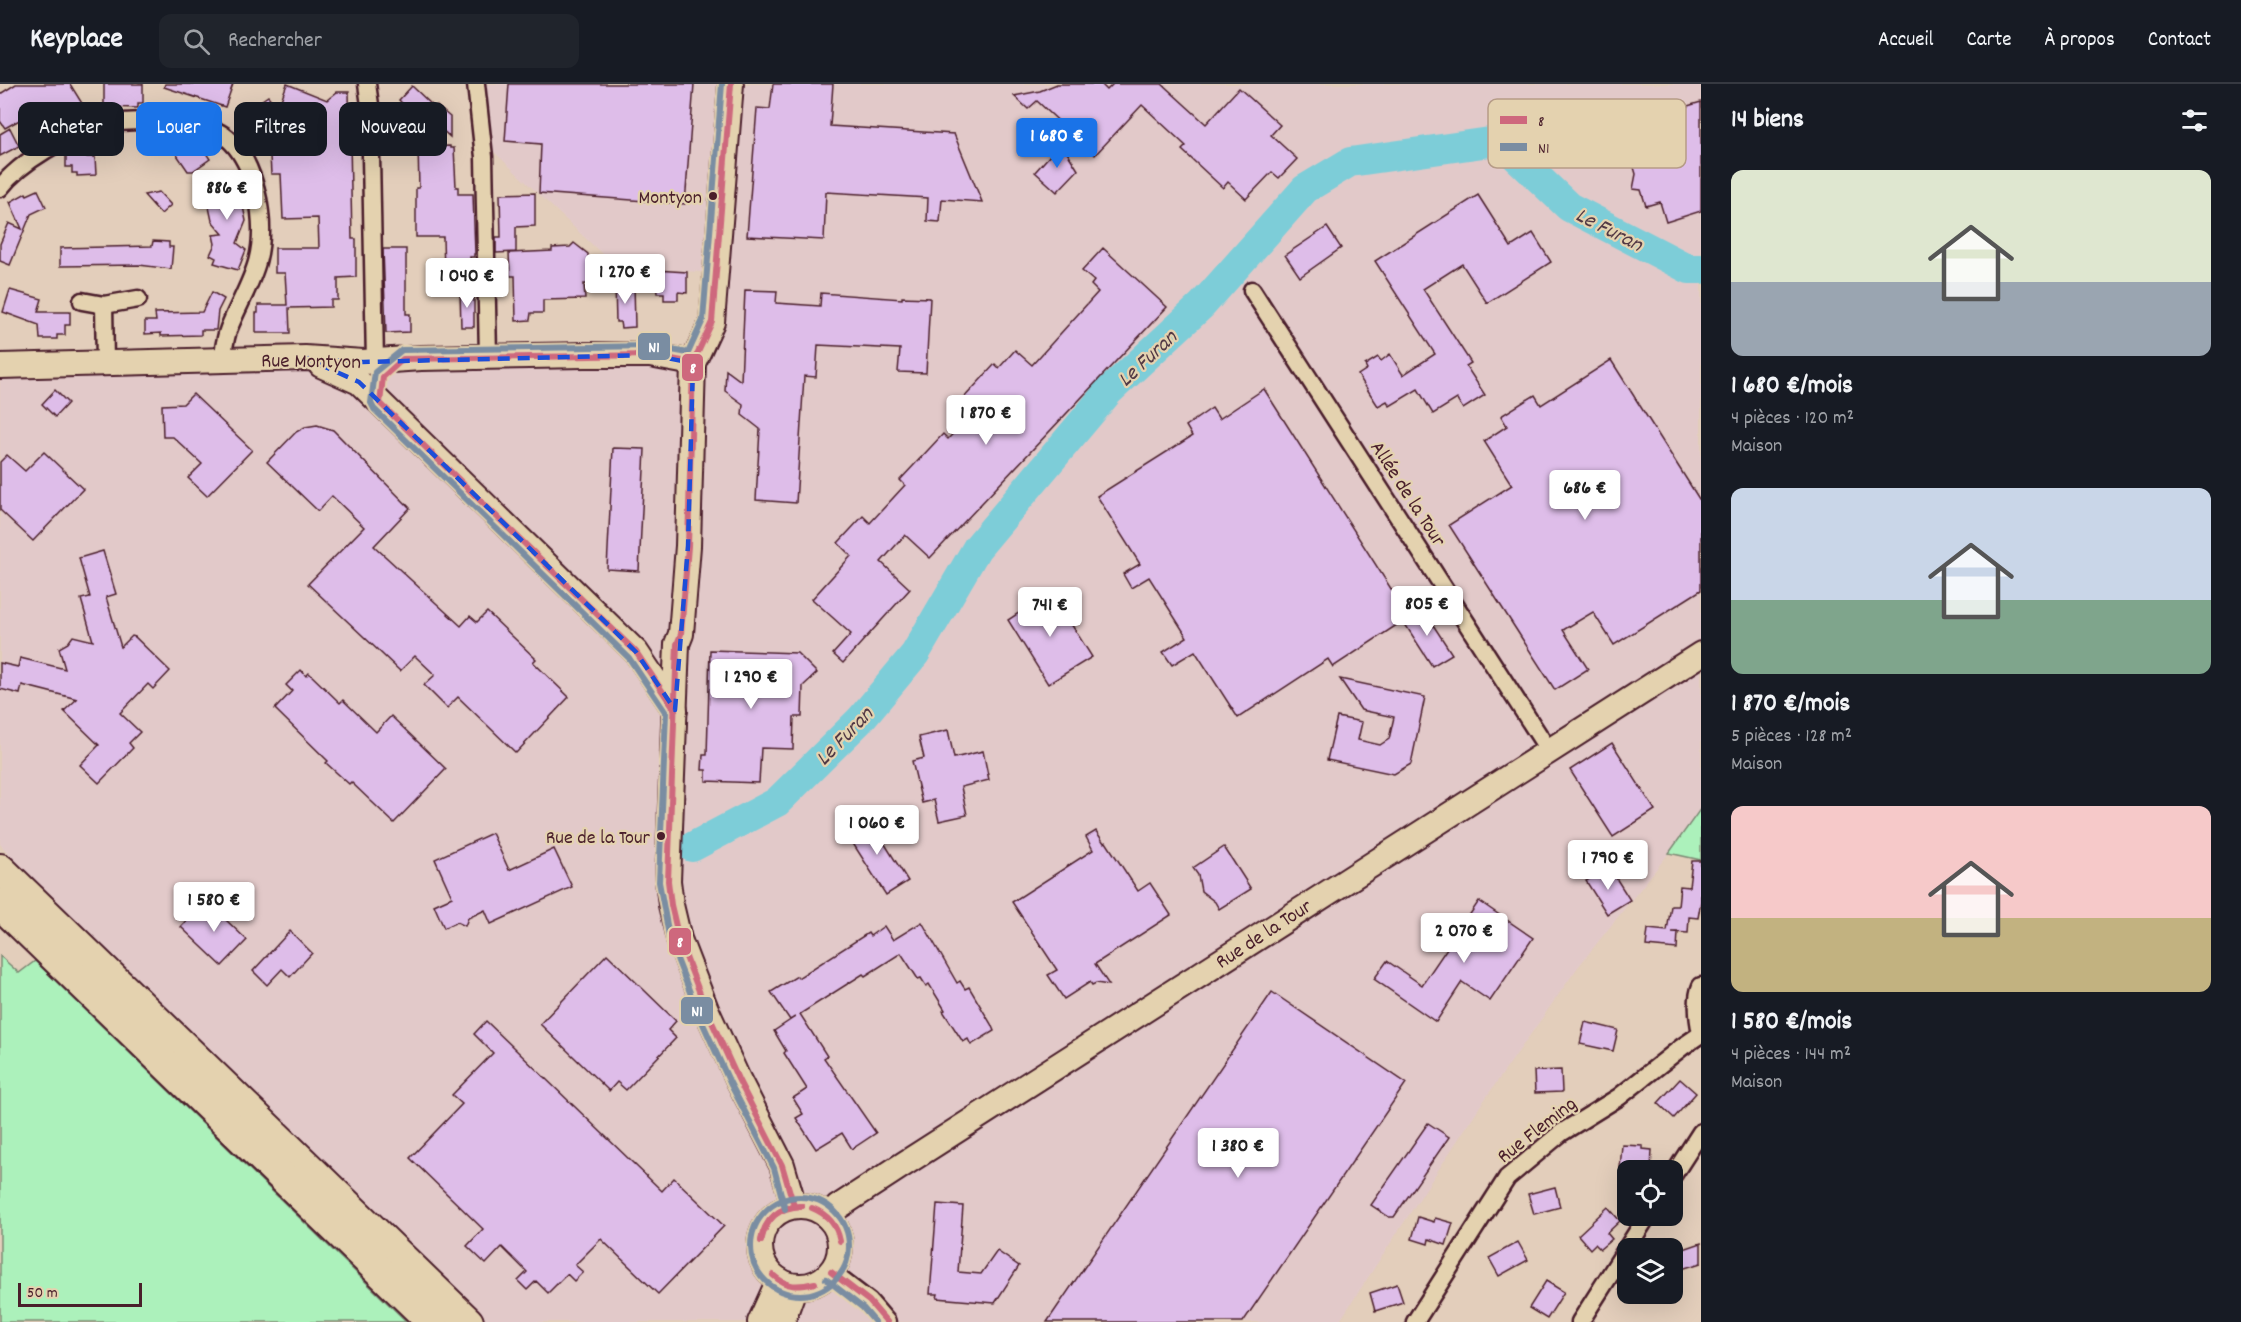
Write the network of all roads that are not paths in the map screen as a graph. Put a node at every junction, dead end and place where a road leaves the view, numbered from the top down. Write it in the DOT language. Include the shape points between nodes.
graph roads {
  1 [pos="367,84"];
  2 [pos="476,84"];
  3 [pos="731,84"];
  4 [pos="0,188"];
  5 [pos="1252,290"];
  6 [pos="138,299"];
  7 [pos="82,301"];
  8 [pos="104,305"];
  9 [pos="488,357"];
  10 [pos="305,358"];
  11 [pos="222,359"];
  12 [pos="403,359"];
  13 [pos="375,362"];
  14 [pos="105,363"];
  15 [pos="693,363"];
  16 [pos="0,366"];
  17 [pos="381,403"];
  18 [pos="677,644"];
  19 [pos="636,652"];
  20 [pos="1701,654"];
  21 [pos="675,710"];
  22 [pos="1549,751"];
  23 [pos="0,869"];
  24 [pos="0,904"];
  25 [pos="1701,986"];
  26 [pos="1701,1034"];
  27 [pos="1701,1132"];
  28 [pos="1683,1160"];
  29 [pos="794,1206"];
  30 [pos="828,1218"];
  31 [pos="1641,1226"];
  32 [pos="831,1272"];
  33 [pos="787,1283"];
  34 [pos="432,1322"];
  35 [pos="468,1322"];
  36 [pos="760,1322"];
  37 [pos="782,1322"];
  38 [pos="887,1322"];
  39 [pos="1415,1322"];
  40 [pos="1580,1322"];
  1 -- 13 [label="street"];
  2 -- 9 [label="street" via="484,157"];
  3 -- 15 [label="street" via="712,322"];
  4 -- 11 [label="street" via="34,157 99,126 189,123 222,134 247,165 260,210 262,239 258,265 228,330"];
  5 -- 22 [label="street, Allée de la Tour"];
  6 -- 8 [label="street"];
  7 -- 8 [label="street"];
  8 -- 14 [label="street"];
  9 -- 12 [label="street, Rue Montyon"];
  9 -- 15 [label="street, Rue Montyon" via="650,356"];
  10 -- 11 [label="street, Rue Montyon"];
  10 -- 13 [label="street, Rue Montyon"];
  10 -- 17 [label="street" via="359,382"];
  11 -- 14 [label="street, Rue Montyon"];
  12 -- 13 [label="street, Rue Montyon"];
  12 -- 17 [label="street" via="383,377"];
  14 -- 16 [label="street, Rue Montyon"];
  15 -- 18 [label="street" via="688,546"];
  17 -- 19 [label="street"];
  18 -- 19 [label="street" via="656,652"];
  18 -- 21 [label="street"];
  19 -- 21 [label="street"];
  20 -- 22 [label="street, Rue de la Tour"];
  21 -- 29 [label="street" via="668,881 676,928 706,1009 782,1165"];
  22 -- 30 [label="street, Rue de la Tour" via="904,1164 838,1207"];
  23 -- 35 [label="highway"];
  24 -- 34 [label="highway"];
  25 -- 26 [label="street"];
  26 -- 39 [label="street, Rue Fleming" via="1619,1096 1560,1133 1507,1178"];
  27 -- 28 [label="street"];
  29 -- 30 [label="street" via="807,1206"];
  29 -- 33 [label="street" via="767,1223 760,1245 766,1268"];
  30 -- 32 [label="street" via="840,1238 837,1262"];
  31 -- 40 [label="street"];
  32 -- 33 [label="street" via="810,1285"];
  32 -- 38 [label="street" via="869,1301"];
  33 -- 36 [label="street"];
  33 -- 37 [label="street"];
}
